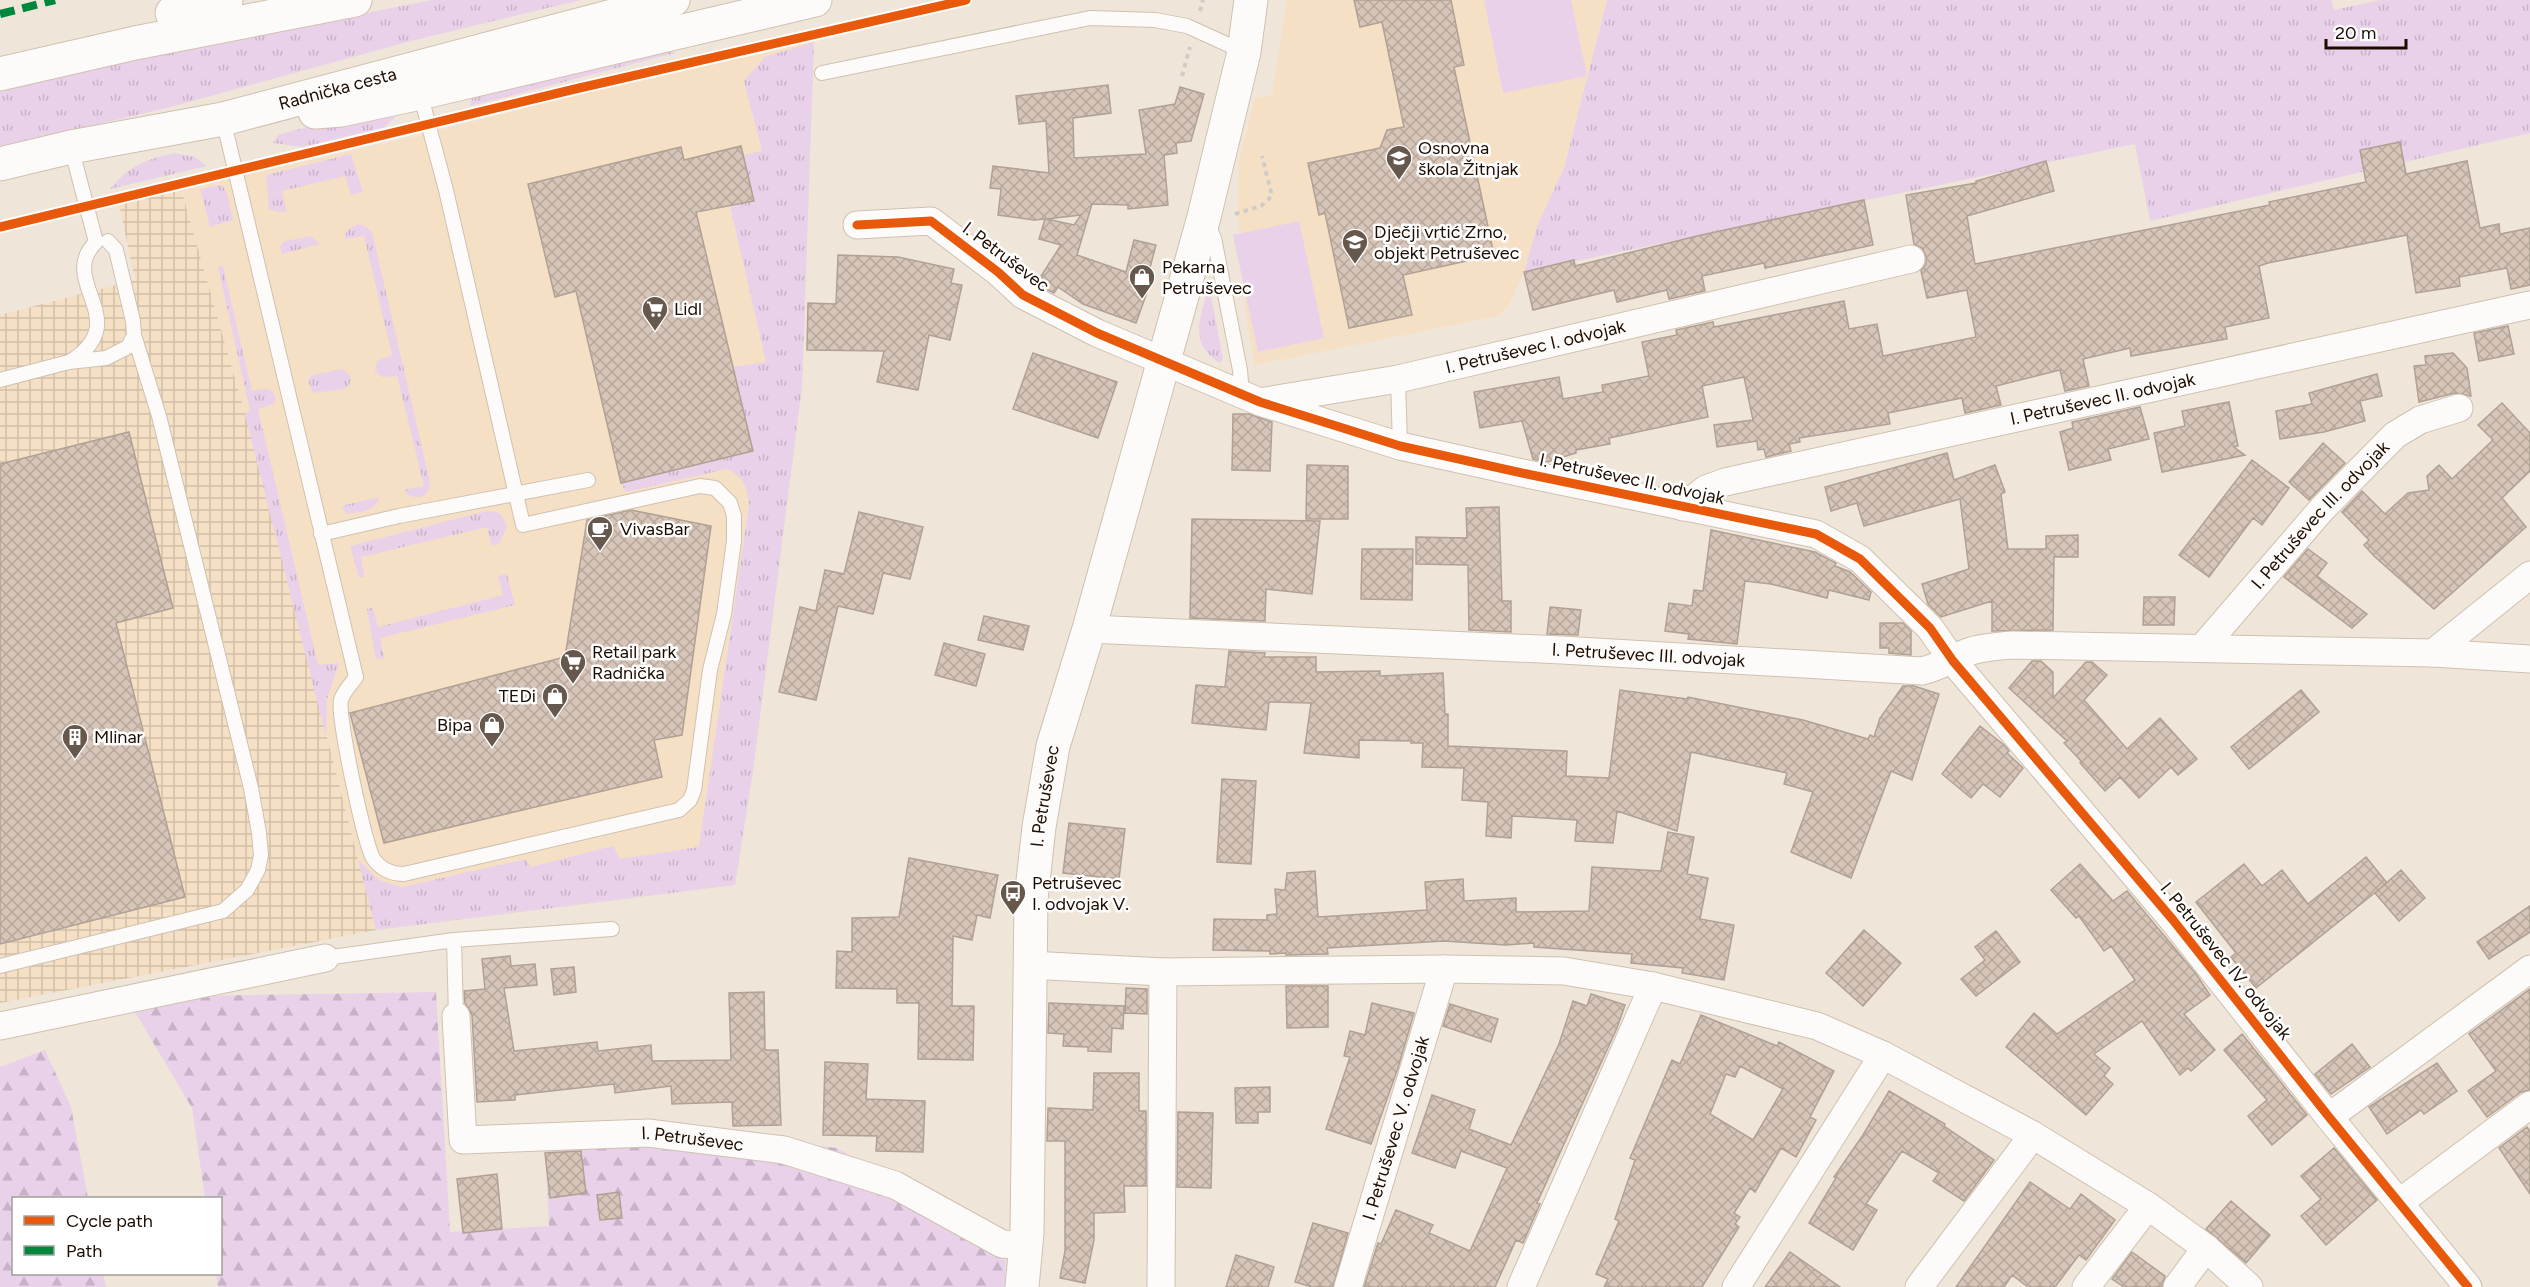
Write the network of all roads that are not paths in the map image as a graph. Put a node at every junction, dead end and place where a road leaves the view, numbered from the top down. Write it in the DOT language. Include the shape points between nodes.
graph roads {
  1 [pos="226,0"];
  2 [pos="355,0"];
  3 [pos="673,0"];
  4 [pos="815,0"];
  5 [pos="1251,0"];
  6 [pos="1244,52"];
  7 [pos="8,72"];
  8 [pos="822,73"];
  9 [pos="420,93"];
  10 [pos="223,118"];
  11 [pos="71,147"];
  12 [pos="0,164"];
  13 [pos="1216,218"];
  14 [pos="857,225"];
  15 [pos="102,241"];
  16 [pos="1911,259"];
  17 [pos="2530,304"];
  18 [pos="134,335"];
  19 [pos="1163,360"];
  20 [pos="69,362"];
  21 [pos="1398,379"];
  22 [pos="0,380"];
  23 [pos="1251,399"];
  24 [pos="2459,408"];
  25 [pos="1400,446"];
  26 [pos="588,480"];
  27 [pos="516,494"];
  28 [pos="1683,507"];
  29 [pos="321,534"];
  30 [pos="2530,575"];
  31 [pos="1089,629"];
  32 [pos="2202,648"];
  33 [pos="2433,653"];
  34 [pos="2530,659"];
  35 [pos="1953,661"];
  36 [pos="612,928"];
  37 [pos="454,940"];
  38 [pos="325,958"];
  39 [pos="1029,965"];
  40 [pos="0,966"];
  41 [pos="1444,969"];
  42 [pos="2530,969"];
  43 [pos="1163,972"];
  44 [pos="1653,986"];
  45 [pos="456,1016"];
  46 [pos="0,1026"];
  47 [pos="1883,1055"];
  48 [pos="2530,1105"];
  49 [pos="2329,1117"];
  50 [pos="2033,1135"];
  51 [pos="2400,1202"];
  52 [pos="2148,1206"];
  53 [pos="1026,1246"];
  54 [pos="2206,1248"];
  55 [pos="1022,1287"];
  56 [pos="1161,1287"];
  57 [pos="1348,1287"];
  58 [pos="1521,1287"];
  59 [pos="1736,1287"];
  60 [pos="1919,1287"];
  61 [pos="2086,1287"];
  62 [pos="2177,1287"];
  63 [pos="2249,1287"];
  64 [pos="2468,1287"];
  1 -- 7 [label="main road" via="118,28"];
  2 -- 7 [label="main road"];
  3 -- 10 [label="main road, Radnička cesta"];
  4 -- 9 [label="main road"];
  5 -- 6 [label="main road, I. Petruševec"];
  6 -- 8 [label="lane" via="1187,26 1155,20 1090,18"];
  6 -- 13 [label="main road, I. Petruševec"];
  9 -- 10 [label="main road" via="341,110"];
  9 -- 27 [label="lane"];
  10 -- 11 [label="main road, Radnička cesta"];
  10 -- 29 [label="lane"];
  11 -- 12 [label="main road, Radnička cesta"];
  11 -- 15 [label="lane"];
  13 -- 19 [label="main road, I. Petruševec"];
  13 -- 23 [label="lane" via="1214,238 1240,370"];
  14 -- 19 [label="street, I. Petruševec" via="931,221 1023,295 1097,333"];
  15 -- 18 [label="lane" via="116,250"];
  15 -- 20 [label="lane" via="87,250 83,263 97,333 85,351"];
  16 -- 21 [label="street, I. Petruševec I. odvojak"];
  17 -- 28 [label="street, I. Petruševec II. odvojak" via="1725,482 1706,489"];
  18 -- 20 [label="lane" via="128,347 114,356"];
  18 -- 40 [label="lane" via="159,416 251,788 261,855 258,870 247,890 223,911"];
  19 -- 23 [label="street"];
  19 -- 31 [label="main road, I. Petruševec"];
  20 -- 22 [label="lane"];
  21 -- 23 [label="street, I. Petruševec I. odvojak"];
  21 -- 25 [label="lane"];
  23 -- 25 [label="street, I. Petruševec II. odvojak"];
  24 -- 32 [label="street, I. Petruševec III. odvojak" via="2420,420 2395,435 2322,510"];
  25 -- 28 [label="street, I. Petruševec II. odvojak"];
  26 -- 27 [label="lane"];
  27 -- 29 [label="lane"];
  27 -- 29 [label="lane" via="523,525 700,486 715,488 730,503 734,541 724,614 710,670 694,790 679,810 404,874 384,869 374,858 364,832 341,719 341,699 356,677"];
  28 -- 35 [label="street, I. Petruševec II. odvojak" via="1816,534 1860,560 1930,628"];
  30 -- 33 [label="street"];
  31 -- 35 [label="street, I. Petruševec III. odvojak" via="1922,671"];
  31 -- 39 [label="main road, I. Petruševec" via="1053,746 1030,899"];
  32 -- 33 [label="street, I. Petruševec III. odvojak"];
  32 -- 35 [label="street, I. Petruševec III. odvojak" via="2014,645 1978,649"];
  33 -- 34 [label="street, I. Petruševec III. odvojak"];
  35 -- 49 [label="street, I. Petruševec IV. odvojak" via="2173,920"];
  36 -- 37 [label="lane"];
  37 -- 38 [label="lane"];
  37 -- 45 [label="lane"];
  38 -- 46 [label="street"];
  39 -- 43 [label="street"];
  39 -- 53 [label="main road, I. Petruševec"];
  41 -- 43 [label="street"];
  41 -- 44 [label="street" via="1564,971"];
  41 -- 57 [label="street, I. Petruševec V. odvojak"];
  42 -- 49 [label="street"];
  43 -- 56 [label="street"];
  44 -- 47 [label="street" via="1817,1026"];
  44 -- 58 [label="street"];
  45 -- 53 [label="street, I. Petruševec" via="463,1140 648,1134 784,1150 895,1185 1002,1244"];
  47 -- 50 [label="street"];
  47 -- 59 [label="street"];
  48 -- 51 [label="street"];
  49 -- 51 [label="street, I. Petruševec IV. odvojak"];
  50 -- 52 [label="street"];
  50 -- 60 [label="street"];
  51 -- 64 [label="street, I. Petruševec IV. odvojak"];
  52 -- 54 [label="street"];
  52 -- 61 [label="street"];
  53 -- 55 [label="main road, I. Petruševec"];
  54 -- 62 [label="street"];
  54 -- 63 [label="street"];
}
